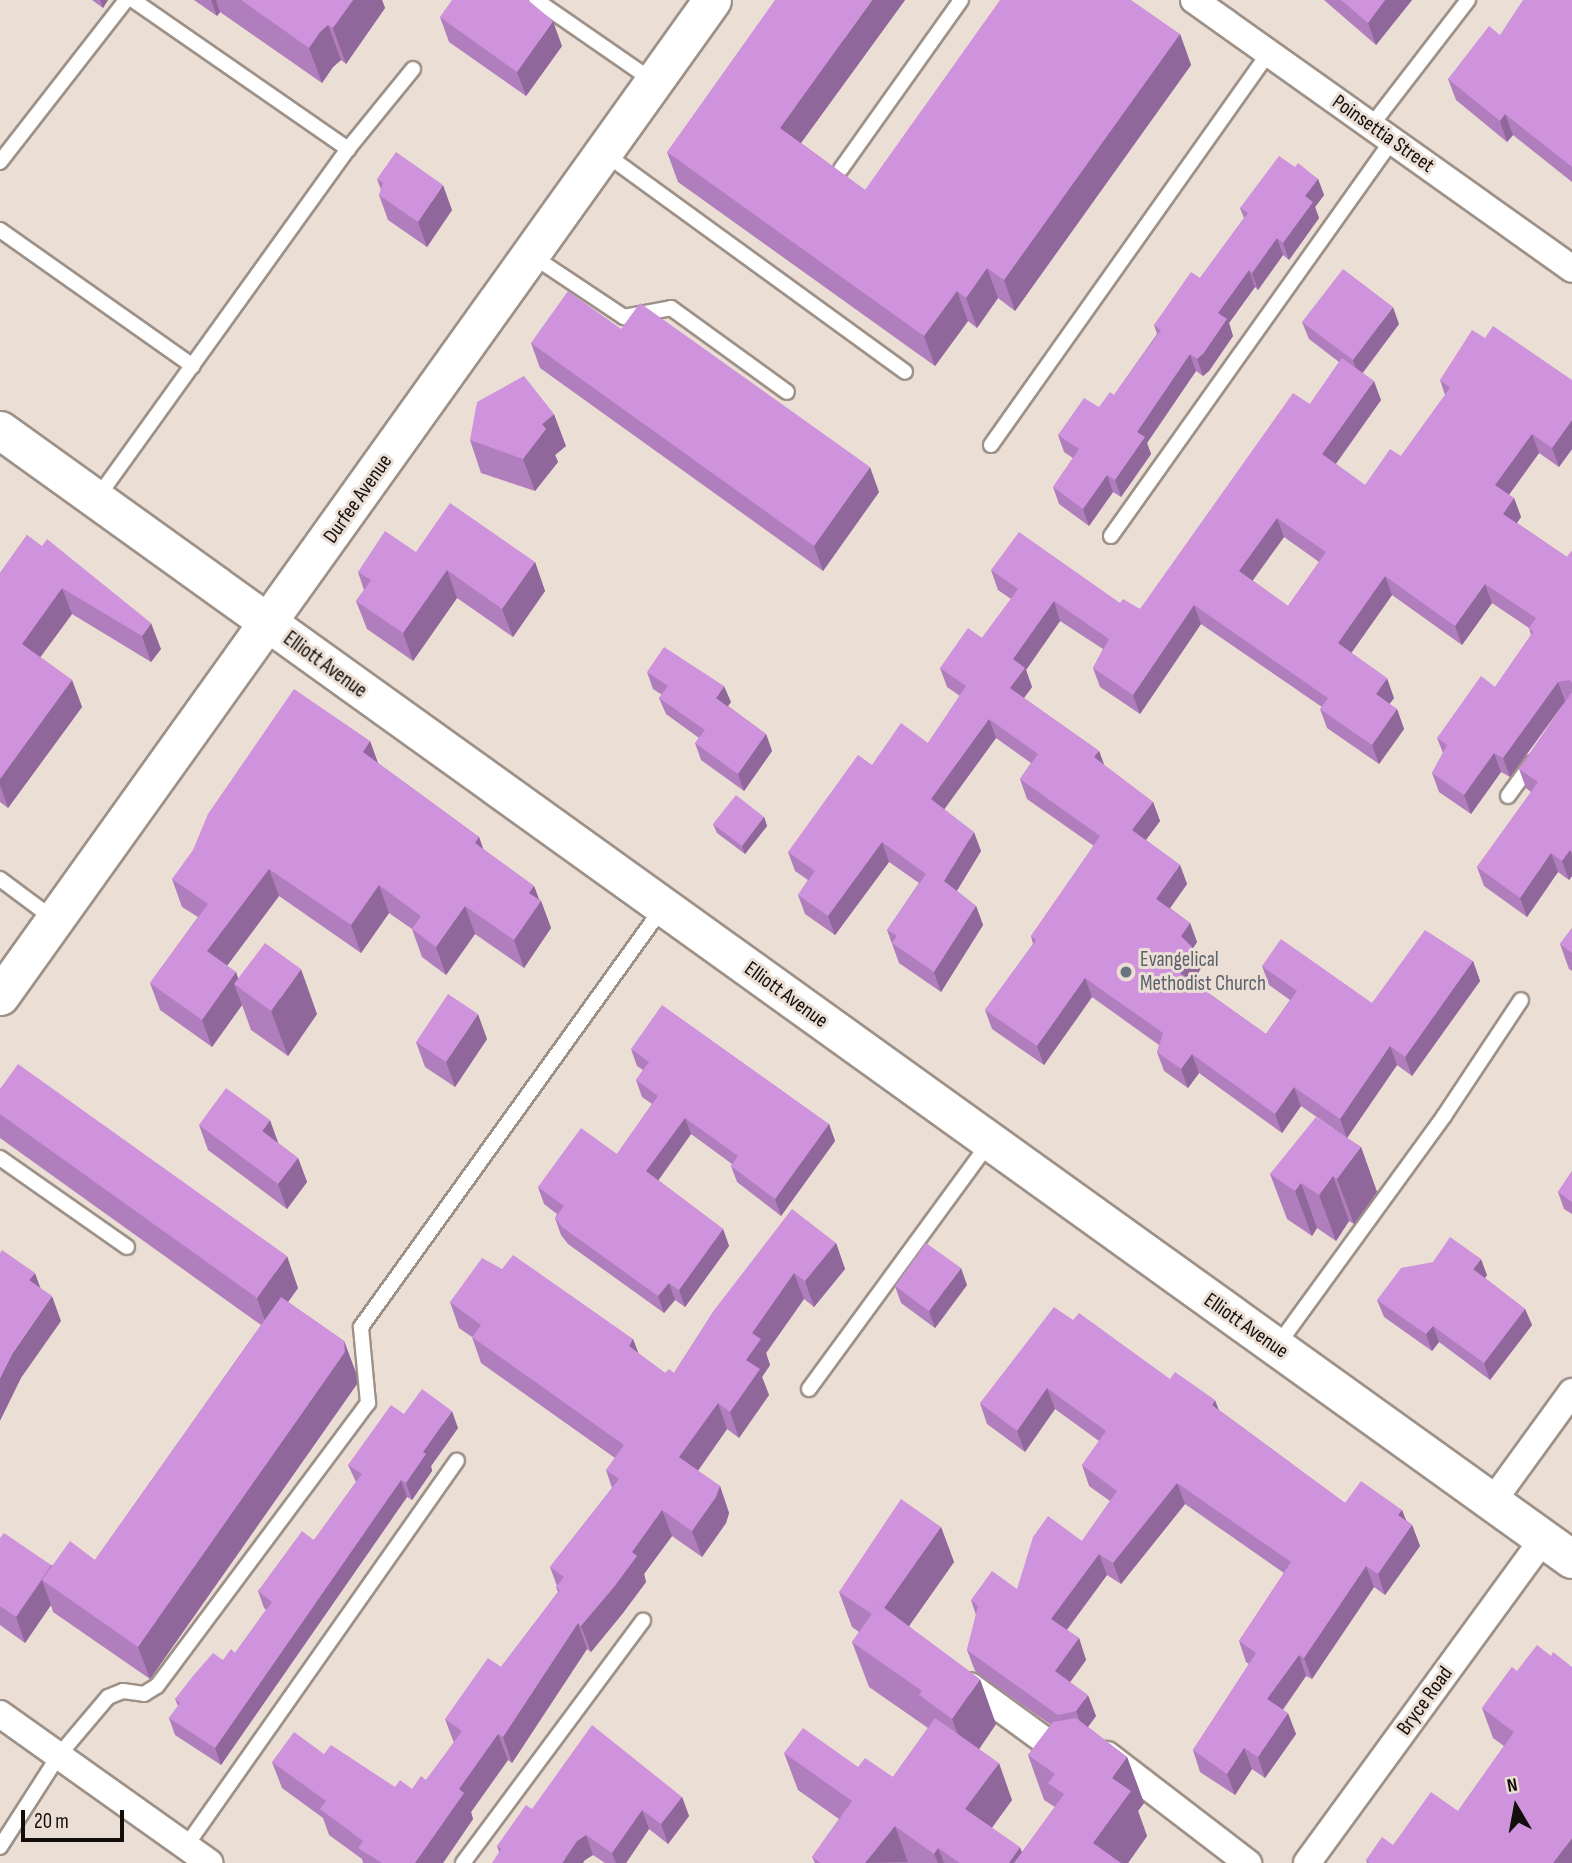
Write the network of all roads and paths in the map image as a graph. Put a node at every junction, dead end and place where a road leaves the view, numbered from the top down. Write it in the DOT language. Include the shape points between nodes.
graph roads {
  1 [pos="126,0"];
  2 [pos="133,0"];
  3 [pos="536,0"];
  4 [pos="712,0"];
  5 [pos="961,0"];
  6 [pos="1194,0"];
  7 [pos="1468,0"];
  8 [pos="1269,53"];
  9 [pos="412,69"];
  10 [pos="654,82"];
  11 [pos="1371,126"];
  12 [pos="1392,141"];
  13 [pos="348,149"];
  14 [pos="604,153"];
  15 [pos="0,162"];
  16 [pos="841,169"];
  17 [pos="0,230"];
  18 [pos="531,255"];
  19 [pos="1572,269"];
  20 [pos="193,366"];
  21 [pos="905,372"];
  22 [pos="787,392"];
  23 [pos="0,430"];
  24 [pos="991,445"];
  25 [pos="97,500"];
  26 [pos="1111,536"];
  27 [pos="270,625"];
  28 [pos="1540,752"];
  29 [pos="1508,796"];
  30 [pos="0,879"];
  31 [pos="663,907"];
  32 [pos="55,920"];
  33 [pos="0,996"];
  34 [pos="1521,1000"];
  35 [pos="989,1143"];
  36 [pos="0,1158"];
  37 [pos="127,1247"];
  38 [pos="1276,1347"];
  39 [pos="809,1389"];
  40 [pos="1572,1392"];
  41 [pos="457,1461"];
  42 [pos="1492,1502"];
  43 [pos="1543,1539"];
  44 [pos="1572,1559"];
  45 [pos="643,1621"];
  46 [pos="970,1686"];
  47 [pos="0,1714"];
  48 [pos="59,1755"];
  49 [pos="186,1846"];
  50 [pos="0,1847"];
  51 [pos="210,1863"];
  52 [pos="463,1863"];
  53 [pos="1248,1863"];
  54 [pos="1307,1863"];
  1 -- 15 [label="lane"];
  2 -- 13 [label="lane"];
  3 -- 10 [label="lane"];
  4 -- 10 [label="street, Durfee Avenue"];
  5 -- 16 [label="lane"];
  6 -- 8 [label="street, Poinsettia Street"];
  7 -- 11 [label="lane"];
  8 -- 11 [label="street, Poinsettia Street"];
  8 -- 24 [label="lane"];
  9 -- 13 [label="lane"];
  10 -- 14 [label="street, Durfee Avenue"];
  11 -- 12 [label="street, Poinsettia Street"];
  12 -- 19 [label="street, Poinsettia Street"];
  12 -- 26 [label="lane"];
  13 -- 20 [label="lane"];
  14 -- 18 [label="street, Durfee Avenue"];
  14 -- 21 [label="lane"];
  17 -- 20 [label="lane"];
  18 -- 22 [label="lane" via="624,317 671,308"];
  18 -- 27 [label="street, Durfee Avenue"];
  20 -- 25 [label="lane"];
  23 -- 25 [label="street, Elliott Avenue"];
  25 -- 27 [label="street, Elliott Avenue"];
  27 -- 31 [label="street, Elliott Avenue"];
  27 -- 32 [label="street, Durfee Avenue"];
  28 -- 29 [label="lane"];
  30 -- 32 [label="lane"];
  31 -- 35 [label="street, Elliott Avenue"];
  31 -- 48 [label="lane" via="361,1327 368,1402 157,1686 144,1694 123,1691 108,1697"];
  32 -- 33 [label="street, Durfee Avenue"];
  34 -- 38 [label="lane" via="1436,1127"];
  35 -- 38 [label="street, Elliott Avenue"];
  35 -- 39 [label="lane"];
  36 -- 37 [label="lane"];
  38 -- 42 [label="street, Elliott Avenue"];
  40 -- 42 [label="street"];
  41 -- 49 [label="lane"];
  42 -- 43 [label="street, Elliott Avenue"];
  43 -- 44 [label="street, Elliott Avenue"];
  43 -- 54 [label="street, Bryce Road"];
  45 -- 52 [label="lane"];
  46 -- 53 [label="street" via="1062,1753 1096,1746"];
  47 -- 48 [label="street"];
  48 -- 49 [label="street"];
  48 -- 50 [label="lane"];
  49 -- 51 [label="street"];
}
